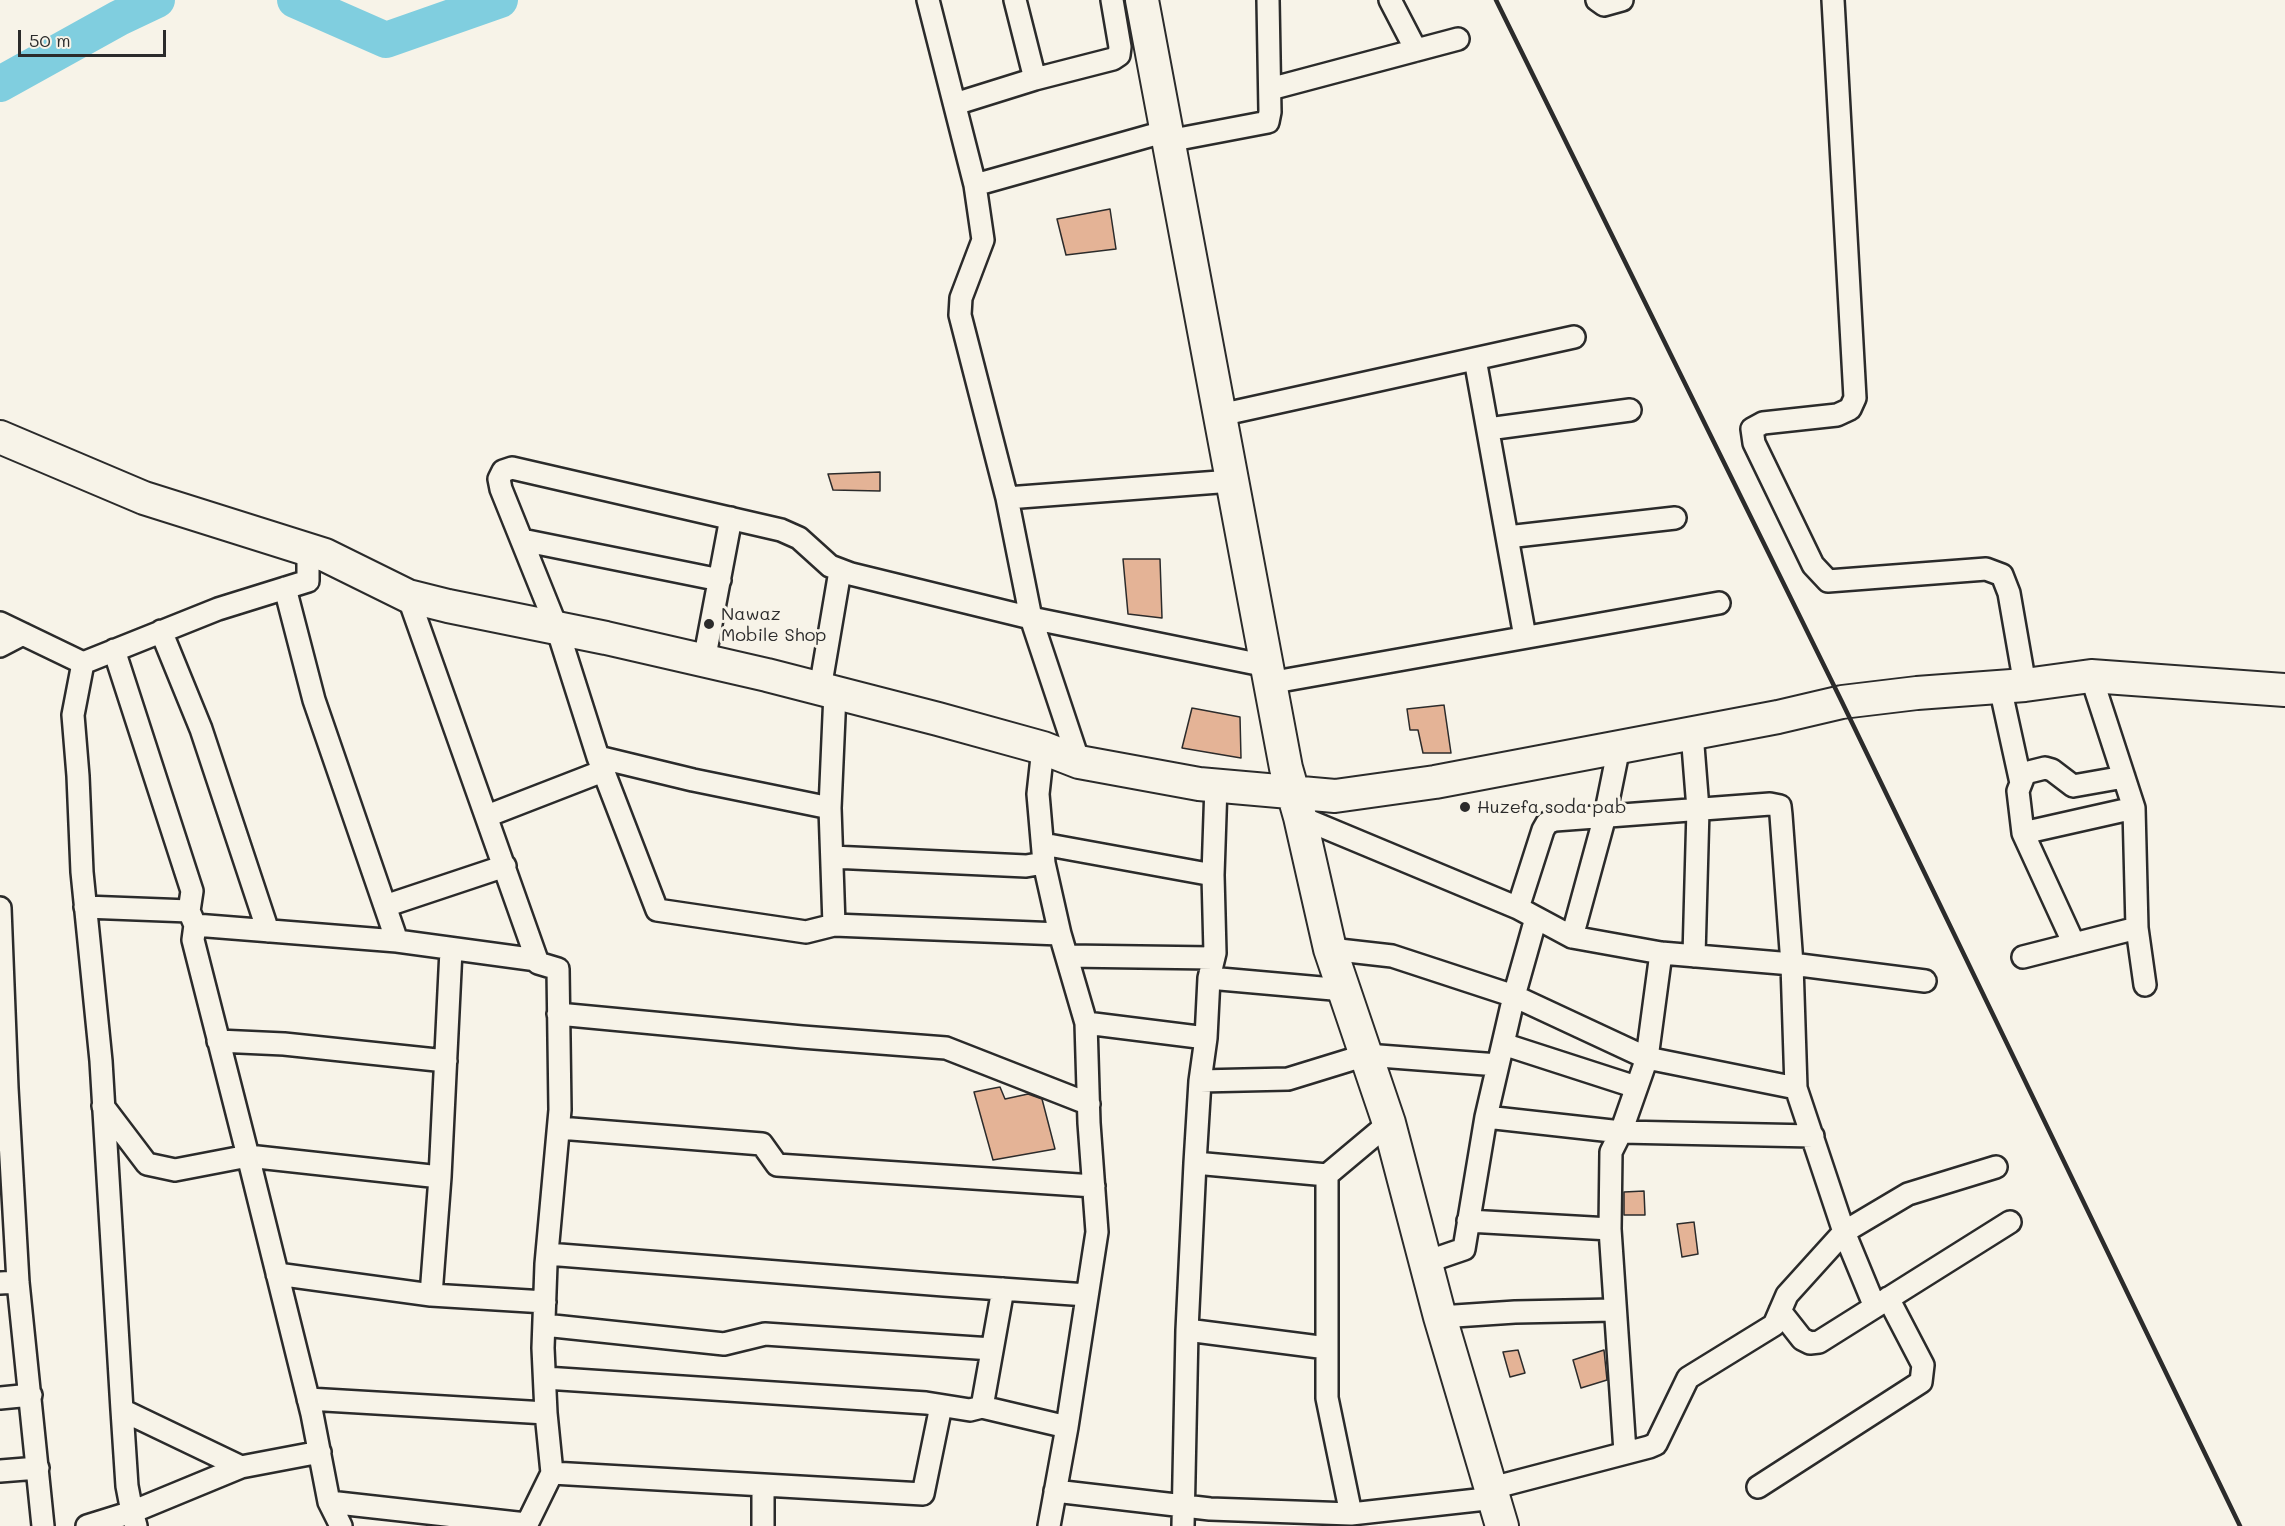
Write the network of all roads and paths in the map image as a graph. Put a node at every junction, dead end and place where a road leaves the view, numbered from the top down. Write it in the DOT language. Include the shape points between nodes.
graph roads {
  1 [pos="928,0"];
  2 [pos="1015,0"];
  3 [pos="1112,0"];
  4 [pos="1142,0"];
  5 [pos="1268,0"];
  6 [pos="1390,0"];
  7 [pos="1597,0"];
  8 [pos="1622,0"];
  9 [pos="1833,0"];
  10 [pos="1458,39"];
  11 [pos="1416,50"];
  12 [pos="1035,79"];
  13 [pos="1270,89"];
  14 [pos="956,104"];
  15 [pos="1168,136"];
  16 [pos="975,185"];
  17 [pos="1574,337"];
  18 [pos="1475,359"];
  19 [pos="1630,410"];
  20 [pos="1220,415"];
  21 [pos="1488,429"];
  22 [pos="0,437"];
  23 [pos="1232,481"];
  24 [pos="1006,498"];
  25 [pos="731,518"];
  26 [pos="1675,518"];
  27 [pos="1507,537"];
  28 [pos="522,540"];
  29 [pos="308,548"];
  30 [pos="840,571"];
  31 [pos="720,580"];
  32 [pos="285,588"];
  33 [pos="408,596"];
  34 [pos="1719,603"];
  35 [pos="1031,618"];
  36 [pos="0,623"];
  37 [pos="557,628"];
  38 [pos="161,631"];
  39 [pos="23,634"];
  40 [pos="1525,637"];
  41 [pos="0,646"];
  42 [pos="114,650"];
  43 [pos="704,661"];
  44 [pos="82,663"];
  45 [pos="1268,674"];
  46 [pos="2091,676"];
  47 [pos="2012,686"];
  48 [pos="2285,690"];
  49 [pos="828,691"];
  50 [pos="1692,733"];
  51 [pos="1619,747"];
  52 [pos="1042,748"];
  53 [pos="1079,762"];
  54 [pos="600,764"];
  55 [pos="2124,777"];
  56 [pos="2021,783"];
  57 [pos="1216,785"];
  58 [pos="1296,804"];
  59 [pos="830,807"];
  60 [pos="2134,808"];
  61 [pos="1698,809"];
  62 [pos="487,816"];
  63 [pos="1605,816"];
  64 [pos="2023,833"];
  65 [pos="1043,854"];
  66 [pos="832,857"];
  67 [pos="505,866"];
  68 [pos="1213,875"];
  69 [pos="385,906"];
  70 [pos="85,907"];
  71 [pos="0,908"];
  72 [pos="1527,913"];
  73 [pos="192,918"];
  74 [pos="834,925"];
  75 [pos="2137,928"];
  76 [pos="268,931"];
  77 [pos="1060,934"];
  78 [pos="1572,937"];
  79 [pos="397,941"];
  80 [pos="2074,944"];
  81 [pos="1330,949"];
  82 [pos="451,950"];
  83 [pos="1661,953"];
  84 [pos="1067,956"];
  85 [pos="1694,956"];
  86 [pos="2023,957"];
  87 [pos="537,960"];
  88 [pos="1792,964"];
  89 [pos="1211,968"];
  90 [pos="1,974"];
  91 [pos="1925,981"];
  92 [pos="2145,985"];
  93 [pos="1344,990"];
  94 [pos="1514,996"];
  95 [pos="558,1014"];
  96 [pos="1086,1023"];
  97 [pos="1206,1038"];
  98 [pos="218,1041"];
  99 [pos="1503,1044"];
  100 [pos="1366,1055"];
  101 [pos="1647,1058"];
  102 [pos="446,1061"];
  103 [pos="1498,1065"];
  104 [pos="1200,1081"];
  105 [pos="1636,1087"];
  106 [pos="1796,1088"];
  107 [pos="3,1089"];
  108 [pos="1089,1104"];
  109 [pos="103,1106"];
  110 [pos="1486,1117"];
  111 [pos="1389,1123"];
  112 [pos="559,1128"];
  113 [pos="1621,1132"];
  114 [pos="1813,1136"];
  115 [pos="248,1156"];
  116 [pos="1195,1163"];
  117 [pos="1996,1167"];
  118 [pos="1327,1175"];
  119 [pos="440,1177"];
  120 [pos="6,1179"];
  121 [pos="1094,1186"];
  122 [pos="1468,1221"];
  123 [pos="2010,1222"];
  124 [pos="1610,1229"];
  125 [pos="1844,1232"];
  126 [pos="548,1254"];
  127 [pos="1426,1262"];
  128 [pos="277,1274"];
  129 [pos="9,1282"];
  130 [pos="1003,1289"];
  131 [pos="1087,1294"];
  132 [pos="431,1295"];
  133 [pos="545,1302"];
  134 [pos="1882,1303"];
  135 [pos="1614,1310"];
  136 [pos="1780,1311"];
  137 [pos="1440,1317"];
  138 [pos="544,1325"];
  139 [pos="1187,1330"];
  140 [pos="1328,1348"];
  141 [pos="992,1349"];
  142 [pos="545,1378"];
  143 [pos="31,1395"];
  144 [pos="0,1398"];
  145 [pos="308,1399"];
  146 [pos="941,1406"];
  147 [pos="982,1407"];
  148 [pos="122,1410"];
  149 [pos="546,1413"];
  150 [pos="1067,1427"];
  151 [pos="320,1452"];
  152 [pos="1625,1452"];
  153 [pos="241,1467"];
  154 [pos="38,1468"];
  155 [pos="0,1471"];
  156 [pos="552,1473"];
  157 [pos="763,1486"];
  158 [pos="1758,1487"];
  159 [pos="1055,1491"];
  160 [pos="329,1502"];
  161 [pos="1496,1504"];
  162 [pos="1351,1514"];
  163 [pos="1184,1516"];
  164 [pos="134,1519"];
  165 [pos="526,1525"];
  166 [pos="43,1526"];
  167 [pos="87,1526"];
  168 [pos="341,1526"];
  169 [pos="764,1526"];
  170 [pos="1048,1526"];
  1 -- 14 [label="street"];
  2 -- 12 [label="street"];
  3 -- 12 [label="street" via="1119,55"];
  4 -- 15 [label="main road"];
  5 -- 13 [label="street"];
  6 -- 11 [label="street"];
  7 -- 8 [label="street" via="1604,5"];
  9 -- 47 [label="street" via="1855,398 1850,409 1837,415 1763,423 1752,429 1754,444 1813,565 1828,581 1986,569 2002,575 2009,593"];
  10 -- 11 [label="street"];
  11 -- 13 [label="street"];
  12 -- 14 [label="street"];
  13 -- 15 [label="street" via="1268,122"];
  14 -- 16 [label="street"];
  15 -- 16 [label="street"];
  15 -- 20 [label="main road"];
  16 -- 24 [label="street" via="983,240 959,306"];
  17 -- 18 [label="street"];
  18 -- 20 [label="street"];
  18 -- 21 [label="street"];
  19 -- 21 [label="street"];
  20 -- 23 [label="main road"];
  21 -- 27 [label="street"];
  22 -- 29 [label="main road" via="144,498"];
  23 -- 24 [label="street"];
  23 -- 45 [label="main road"];
  24 -- 35 [label="street"];
  25 -- 28 [label="street" via="512,468 503,471 499,479"];
  25 -- 30 [label="street" via="790,534"];
  25 -- 31 [label="street"];
  26 -- 27 [label="street"];
  27 -- 40 [label="street"];
  28 -- 31 [label="street"];
  28 -- 37 [label="street"];
  29 -- 32 [label="street" via="308,581"];
  29 -- 33 [label="main road"];
  30 -- 35 [label="street"];
  30 -- 49 [label="street"];
  31 -- 43 [label="street"];
  32 -- 38 [label="street"];
  32 -- 69 [label="street" via="314,700"];
  33 -- 37 [label="main road"];
  33 -- 62 [label="street"];
  34 -- 40 [label="street"];
  35 -- 45 [label="street"];
  35 -- 53 [label="street"];
  36 -- 39 [label="street"];
  37 -- 43 [label="main road"];
  37 -- 54 [label="street"];
  38 -- 42 [label="street"];
  38 -- 76 [label="street" via="201,729"];
  39 -- 41 [label="street"];
  39 -- 44 [label="street"];
  40 -- 45 [label="street"];
  42 -- 44 [label="street"];
  42 -- 73 [label="street" via="192,891"];
  43 -- 49 [label="main road"];
  44 -- 70 [label="street" via="73,715"];
  45 -- 58 [label="main road"];
  46 -- 47 [label="main road"];
  46 -- 48 [label="main road"];
  46 -- 55 [label="street"];
  47 -- 50 [label="main road" via="1842,702"];
  47 -- 56 [label="street"];
  49 -- 52 [label="main road"];
  49 -- 59 [label="street"];
  50 -- 51 [label="main road"];
  50 -- 61 [label="street"];
  51 -- 58 [label="main road"];
  51 -- 63 [label="street"];
  52 -- 53 [label="main road"];
  52 -- 65 [label="street" via="1038,794"];
  53 -- 57 [label="main road"];
  54 -- 59 [label="street"];
  54 -- 62 [label="street"];
  54 -- 74 [label="street" via="657,910 806,932"];
  55 -- 56 [label="street" via="2073,786 2048,767 2025,773"];
  55 -- 60 [label="street"];
  56 -- 64 [label="street" via="2018,795"];
  57 -- 58 [label="main road"];
  57 -- 68 [label="street"];
  58 -- 72 [label="street"];
  58 -- 81 [label="main road"];
  59 -- 66 [label="street"];
  60 -- 64 [label="street"];
  60 -- 75 [label="street"];
  61 -- 63 [label="street"];
  61 -- 85 [label="street"];
  61 -- 88 [label="street" via="1780,806"];
  62 -- 67 [label="street"];
  63 -- 72 [label="street" via="1547,823"];
  63 -- 78 [label="street"];
  64 -- 80 [label="street"];
  65 -- 66 [label="street" via="1026,866"];
  65 -- 68 [label="street"];
  65 -- 77 [label="street"];
  66 -- 74 [label="street"];
  67 -- 69 [label="street"];
  67 -- 87 [label="street"];
  68 -- 89 [label="street"];
  69 -- 79 [label="street"];
  70 -- 73 [label="street"];
  70 -- 109 [label="street"];
  71 -- 90 [label="street"];
  72 -- 78 [label="street"];
  72 -- 94 [label="street"];
  73 -- 76 [label="street"];
  73 -- 98 [label="street" via="193,940"];
  74 -- 77 [label="street"];
  75 -- 80 [label="street"];
  75 -- 92 [label="street"];
  76 -- 79 [label="street"];
  77 -- 84 [label="street"];
  78 -- 83 [label="street"];
  79 -- 82 [label="street"];
  80 -- 86 [label="street"];
  81 -- 93 [label="main road"];
  81 -- 94 [label="street" via="1392,956"];
  82 -- 87 [label="street"];
  82 -- 102 [label="street"];
  83 -- 85 [label="street"];
  83 -- 101 [label="street"];
  84 -- 89 [label="street"];
  84 -- 96 [label="street"];
  85 -- 88 [label="street"];
  87 -- 95 [label="street" via="558,969"];
  88 -- 91 [label="street"];
  88 -- 106 [label="street"];
  89 -- 93 [label="street"];
  89 -- 97 [label="street"];
  90 -- 107 [label="street"];
  93 -- 100 [label="main road"];
  94 -- 99 [label="street"];
  94 -- 101 [label="street"];
  95 -- 108 [label="street" via="946,1048"];
  95 -- 112 [label="street"];
  96 -- 97 [label="street"];
  96 -- 108 [label="street"];
  97 -- 104 [label="street"];
  98 -- 102 [label="street"];
  98 -- 115 [label="street"];
  99 -- 103 [label="street"];
  99 -- 105 [label="street"];
  100 -- 103 [label="street"];
  100 -- 104 [label="street" via="1288,1078"];
  100 -- 111 [label="main road"];
  101 -- 105 [label="street"];
  101 -- 106 [label="street"];
  102 -- 119 [label="street"];
  103 -- 110 [label="street"];
  104 -- 116 [label="street"];
  105 -- 113 [label="street"];
  106 -- 114 [label="street"];
  107 -- 120 [label="street"];
  108 -- 121 [label="street"];
  109 -- 115 [label="street" via="147,1164 175,1170"];
  109 -- 148 [label="street"];
  110 -- 113 [label="street"];
  110 -- 122 [label="street"];
  111 -- 118 [label="street"];
  111 -- 127 [label="main road"];
  112 -- 121 [label="street" via="762,1144 777,1165"];
  112 -- 126 [label="street"];
  113 -- 114 [label="street"];
  113 -- 124 [label="street" via="1611,1152"];
  114 -- 125 [label="street"];
  115 -- 119 [label="street"];
  115 -- 128 [label="street"];
  116 -- 118 [label="street"];
  116 -- 139 [label="street"];
  117 -- 125 [label="street" via="1908,1194"];
  118 -- 140 [label="street"];
  119 -- 132 [label="street"];
  120 -- 129 [label="street"];
  121 -- 131 [label="street" via="1097,1232"];
  122 -- 124 [label="street"];
  122 -- 127 [label="street" via="1464,1250"];
  123 -- 134 [label="street"];
  124 -- 135 [label="street"];
  125 -- 134 [label="street"];
  125 -- 136 [label="street" via="1787,1295"];
  126 -- 130 [label="street"];
  126 -- 133 [label="street"];
  127 -- 137 [label="main road"];
  128 -- 132 [label="street"];
  128 -- 145 [label="street"];
  129 -- 143 [label="street"];
  130 -- 131 [label="street"];
  130 -- 141 [label="street"];
  131 -- 150 [label="street"];
  132 -- 133 [label="street"];
  133 -- 138 [label="street"];
  134 -- 136 [label="street" via="1820,1342 1810,1343"];
  134 -- 158 [label="street" via="1923,1365 1921,1382"];
  135 -- 137 [label="street"];
  135 -- 152 [label="street"];
  136 -- 152 [label="street" via="1770,1328 1688,1378 1656,1444"];
  137 -- 161 [label="main road"];
  138 -- 141 [label="street" via="724,1344 765,1334"];
  138 -- 142 [label="street"];
  139 -- 140 [label="street"];
  139 -- 163 [label="street"];
  140 -- 162 [label="street" via="1327,1398"];
  141 -- 147 [label="street"];
  142 -- 146 [label="street"];
  142 -- 149 [label="street"];
  143 -- 144 [label="street"];
  143 -- 154 [label="street"];
  145 -- 149 [label="street"];
  145 -- 151 [label="street"];
  146 -- 147 [label="street" via="970,1410"];
  146 -- 157 [label="street" via="923,1494"];
  147 -- 150 [label="street"];
  148 -- 153 [label="street"];
  148 -- 164 [label="street" via="127,1486"];
  149 -- 156 [label="street"];
  150 -- 159 [label="street"];
  151 -- 153 [label="street"];
  151 -- 160 [label="street"];
  152 -- 161 [label="street"];
  153 -- 164 [label="street"];
  154 -- 155 [label="street"];
  154 -- 166 [label="street"];
  156 -- 157 [label="street"];
  156 -- 165 [label="street"];
  157 -- 169 [label="street"];
  159 -- 163 [label="street"];
  159 -- 170 [label="street"];
  160 -- 165 [label="street"];
  160 -- 168 [label="street"];
  161 -- 162 [label="street"];
  162 -- 163 [label="street" via="1210,1509"];
  164 -- 167 [label="street"];
}
